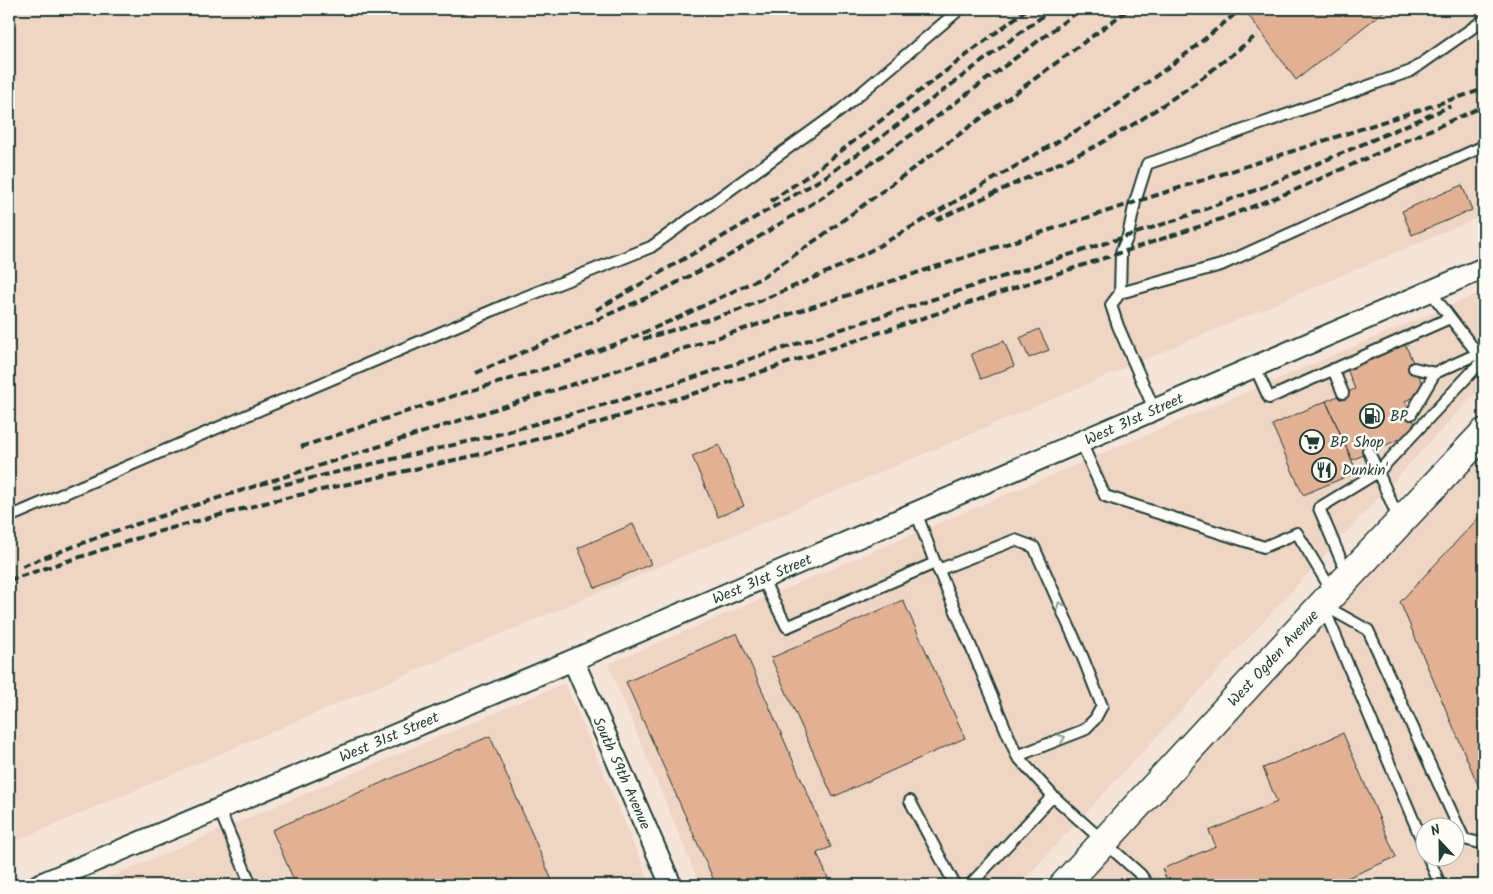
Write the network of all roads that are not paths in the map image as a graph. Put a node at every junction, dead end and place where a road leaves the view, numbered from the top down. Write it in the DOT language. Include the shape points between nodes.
graph roads {
  1 [pos="960,9"];
  2 [pos="1484,20"];
  3 [pos="1484,146"];
  4 [pos="1484,268"];
  5 [pos="1430,291"];
  6 [pos="1120,293"];
  7 [pos="1450,318"];
  8 [pos="1481,358"];
  9 [pos="1255,367"];
  10 [pos="1414,368"];
  11 [pos="1333,369"];
  12 [pos="1435,373"];
  13 [pos="1343,393"];
  14 [pos="1154,409"];
  15 [pos="1411,414"];
  16 [pos="1484,433"];
  17 [pos="1081,442"];
  18 [pos="1368,450"];
  19 [pos="1378,472"];
  20 [pos="916,512"];
  21 [pos="9,517"];
  22 [pos="1400,522"];
  23 [pos="937,566"];
  24 [pos="762,578"];
  25 [pos="1335,592"];
  26 [pos="573,660"];
  27 [pos="1017,756"];
  28 [pos="1052,796"];
  29 [pos="910,801"];
  30 [pos="219,809"];
  31 [pos="1416,822"];
  32 [pos="1104,842"];
  33 [pos="1484,844"];
  34 [pos="1432,866"];
  35 [pos="38,885"];
  36 [pos="251,885"];
  37 [pos="671,885"];
  38 [pos="955,885"];
  39 [pos="970,885"];
  40 [pos="1064,885"];
  41 [pos="1148,885"];
  42 [pos="1440,885"];
  1 -- 21 [label="lane" via="841,110 651,248 510,303"];
  2 -- 6 [label="lane" via="1411,71 1147,164 1121,252"];
  3 -- 6 [label="lane" via="1220,265"];
  4 -- 5 [label="street, West 31st Street"];
  5 -- 7 [label="lane"];
  5 -- 9 [label="street, West 31st Street"];
  6 -- 14 [label="lane" via="1111,304"];
  7 -- 8 [label="lane"];
  7 -- 11 [label="lane"];
  8 -- 12 [label="lane"];
  8 -- 19 [label="lane"];
  9 -- 11 [label="lane" via="1268,398"];
  9 -- 14 [label="street, West 31st Street"];
  10 -- 12 [label="lane"];
  11 -- 13 [label="lane"];
  12 -- 15 [label="lane"];
  14 -- 17 [label="street, West 31st Street"];
  16 -- 22 [label="main road, West Ogden Avenue"];
  17 -- 20 [label="street, West 31st Street"];
  17 -- 25 [label="lane" via="1105,496 1264,547 1296,533"];
  18 -- 19 [label="lane"];
  19 -- 22 [label="lane"];
  19 -- 25 [label="lane" via="1319,508"];
  20 -- 23 [label="lane"];
  20 -- 24 [label="street, West 31st Street"];
  22 -- 25 [label="main road, West Ogden Avenue"];
  23 -- 24 [label="lane" via="787,627"];
  23 -- 27 [label="lane"];
  27 -- 23 [label="lane, one-way" via="1084,730 1095,719 1102,706 1084,658 1034,547 1015,540"];
  24 -- 26 [label="street, West 31st Street"];
  25 -- 31 [label="lane"];
  25 -- 32 [label="main road, West Ogden Avenue"];
  25 -- 33 [label="lane" via="1368,630 1464,839"];
  26 -- 30 [label="street, West 31st Street"];
  26 -- 37 [label="street, South 59th Avenue"];
  27 -- 28 [label="lane"];
  28 -- 32 [label="lane"];
  28 -- 39 [label="lane"];
  29 -- 38 [label="lane"];
  30 -- 35 [label="street, West 31st Street"];
  30 -- 36 [label="lane"];
  32 -- 40 [label="main road, West Ogden Avenue"];
  32 -- 41 [label="lane"];
  34 -- 42 [label="lane"];
}
